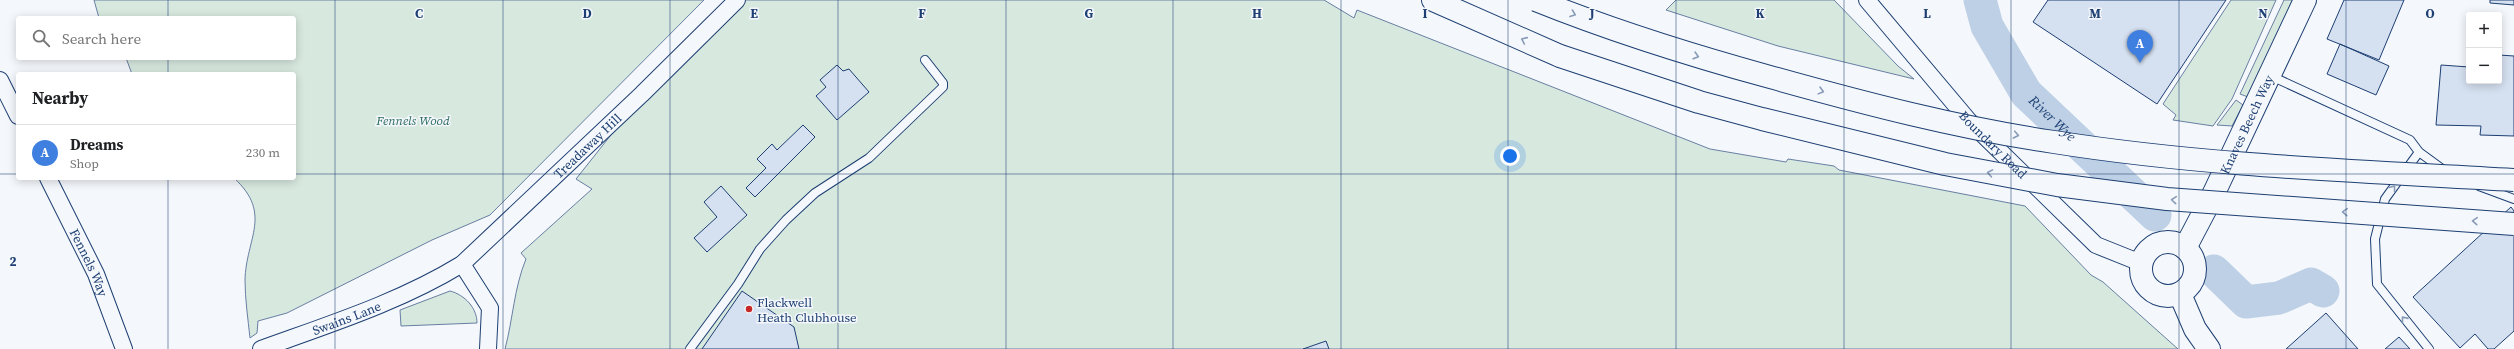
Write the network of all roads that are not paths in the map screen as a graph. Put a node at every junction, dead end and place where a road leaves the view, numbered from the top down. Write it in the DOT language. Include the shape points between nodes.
graph roads {
  1 [pos="737,0"];
  2 [pos="1433,0"];
  3 [pos="1536,0"];
  4 [pos="1867,0"];
  5 [pos="2305,0"];
  6 [pos="925,60"];
  7 [pos="2270,76"];
  8 [pos="0,80"];
  9 [pos="16,112"];
  10 [pos="2419,152"];
  11 [pos="49,180"];
  12 [pos="2514,180"];
  13 [pos="2514,199"];
  14 [pos="2514,224"];
  15 [pos="2185,248"];
  16 [pos="2141,263"];
  17 [pos="462,264"];
  18 [pos="430,283"];
  19 [pos="2180,294"];
  20 [pos="124,349"];
  21 [pos="261,349"];
  22 [pos="488,349"];
  23 [pos="690,349"];
  24 [pos="2209,349"];
  25 [pos="2429,349"];
  1 -- 17 [label="street, Treadaway Hill" via="642,94"];
  14 -- 2 [label="main road, one-way, bridge" via="2167,199 2057,185 1945,164 1699,102 1560,56"];
  3 -- 12 [label="main road, one-way, bridge" via="1656,45 1812,89 1893,110 2053,142 2243,163"];
  4 -- 16 [label="street, Boundary Road" via="1969,121 2096,245"];
  5 -- 7 [label="main road, Knaves Beech Way"];
  6 -- 23 [label="lane" via="943,83 943,87 869,158 815,193 786,220 760,249 738,284"];
  7 -- 10 [label="lane" via="2410,140"];
  7 -- 15 [label="main road, Knaves Beech Way"];
  8 -- 9 [label="street"];
  10 -- 13 [label="lane" via="2453,177"];
  25 -- 10 [label="lane, one-way" via="2377,284 2375,239 2385,199"];
  11 -- 20 [label="street, Fennels Way" via="96,274"];
  15 -- 16 [label="main road" via="2172,242 2159,243 2144,255"];
  15 -- 19 [label="main road" via="2195,263 2195,272 2193,281"];
  16 -- 19 [label="main road" via="2143,280 2154,293 2163,296"];
  17 -- 18 [label="street, Treadaway Hill"];
  17 -- 22 [label="street" via="490,308"];
  18 -- 21 [label="street, Swains Lane" via="385,303"];
  19 -- 24 [label="main road" via="2195,329"];
}
